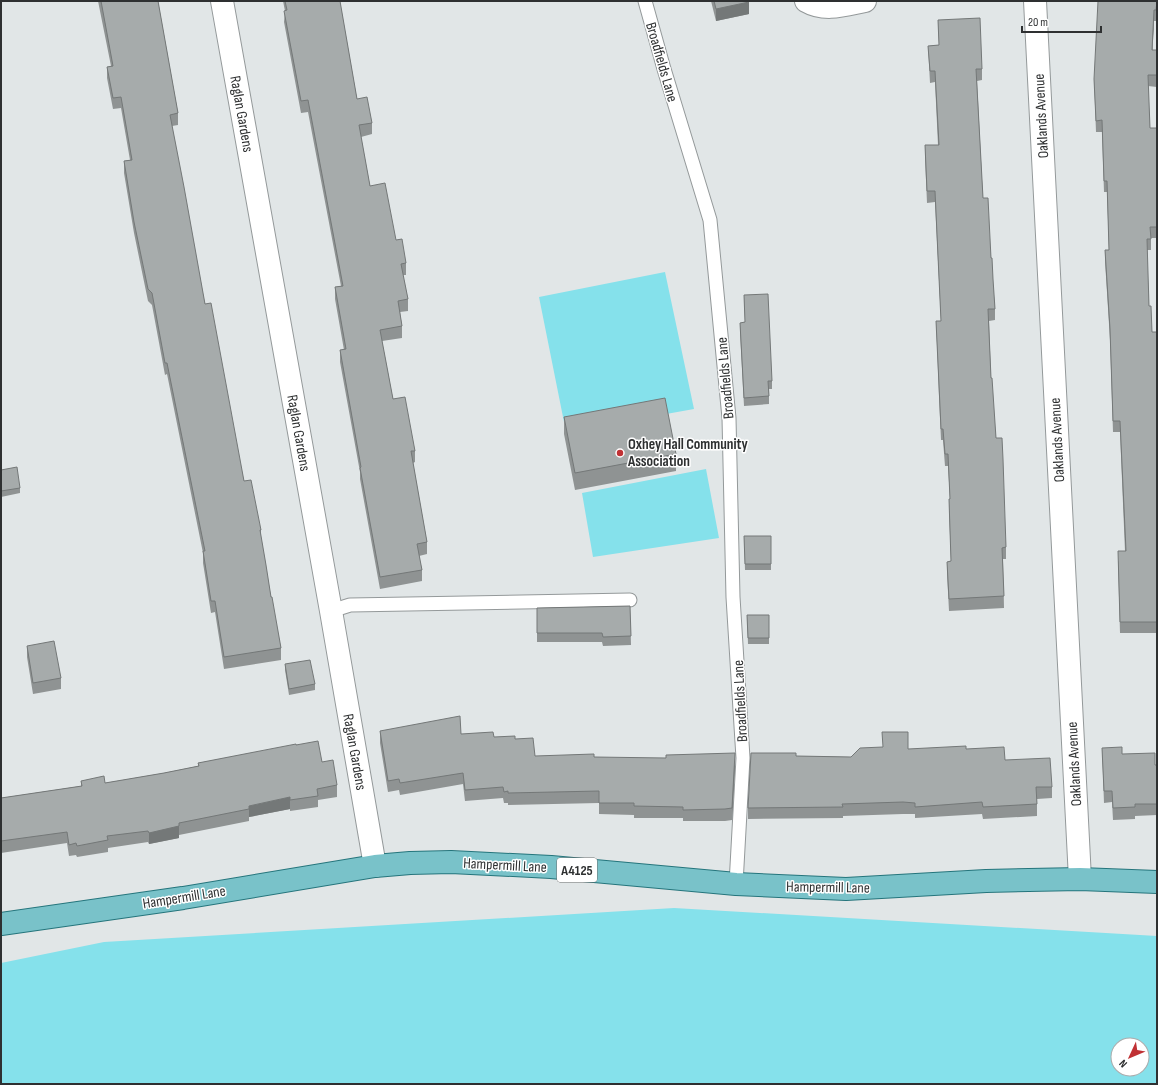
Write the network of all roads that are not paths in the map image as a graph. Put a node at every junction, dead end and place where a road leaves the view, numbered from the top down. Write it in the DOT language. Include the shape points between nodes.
graph roads {
  1 [pos="222,1"];
  2 [pos="645,1"];
  3 [pos="806,1"];
  4 [pos="865,1"];
  5 [pos="1035,1"];
  6 [pos="630,600"];
  7 [pos="331,611"];
  8 [pos="375,866"];
  9 [pos="1080,879"];
  10 [pos="1157,882"];
  11 [pos="736,884"];
  12 [pos="1,924"];
  1 -- 7 [label="street, Raglan Gardens"];
  2 -- 11 [label="lane, Broadfields Lane" via="710,220 729,418 734,597 743,758"];
  3 -- 4 [label="street" via="824,7 835,7"];
  5 -- 9 [label="street, Oaklands Avenue"];
  6 -- 7 [label="lane" via="350,604"];
  7 -- 8 [label="street, Raglan Gardens"];
  8 -- 11 [label="main road, Hampermill Lane / A4125" via="451,862 536,866"];
  8 -- 12 [label="main road, Hampermill Lane / A4125" via="183,898"];
  9 -- 10 [label="main road, Hampermill Lane / A4125"];
  9 -- 11 [label="main road, Hampermill Lane / A4125" via="986,881 846,890"];
}
